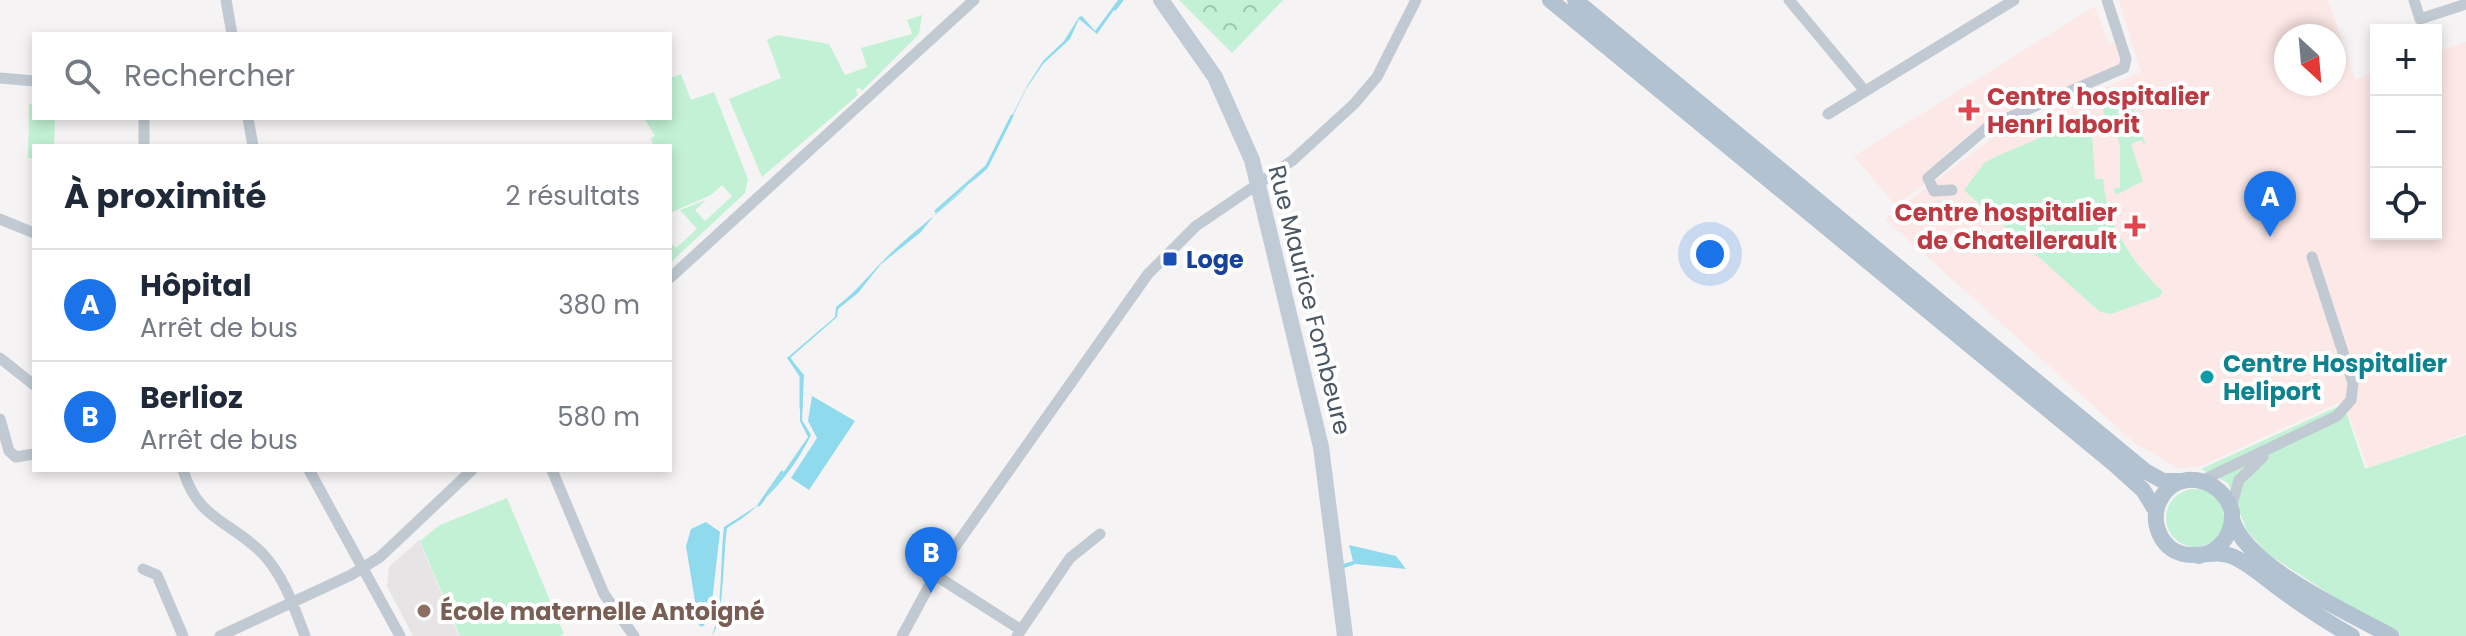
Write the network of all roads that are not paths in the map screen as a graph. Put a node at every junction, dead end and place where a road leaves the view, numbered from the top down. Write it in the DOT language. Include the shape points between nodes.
graph roads {
  1 [pos="226,0"];
  2 [pos="974,0"];
  3 [pos="1161,0"];
  4 [pos="1416,0"];
  5 [pos="1550,0"];
  6 [pos="1575,0"];
  7 [pos="1789,0"];
  8 [pos="2014,0"];
  9 [pos="2107,0"];
  10 [pos="2414,0"];
  11 [pos="2466,4"];
  12 [pos="232,32"];
  13 [pos="0,78"];
  14 [pos="32,81"];
  15 [pos="1865,91"];
  16 [pos="1828,114"];
  17 [pos="144,120"];
  18 [pos="248,120"];
  19 [pos="144,144"];
  20 [pos="253,144"];
  21 [pos="1258,184"];
  22 [pos="1952,190"];
  23 [pos="0,219"];
  24 [pos="32,232"];
  25 [pos="2312,257"];
  26 [pos="672,276"];
  27 [pos="0,358"];
  28 [pos="32,383"];
  29 [pos="0,419"];
  30 [pos="2298,436"];
  31 [pos="32,454"];
  32 [pos="184,472"];
  33 [pos="310,472"];
  34 [pos="470,472"];
  35 [pos="553,472"];
  36 [pos="2203,480"];
  37 [pos="2183,481"];
  38 [pos="2156,511"];
  39 [pos="2232,513"];
  40 [pos="1100,534"];
  41 [pos="2199,556"];
  42 [pos="364,568"];
  43 [pos="143,569"];
  44 [pos="935,575"];
  45 [pos="292,603"];
  46 [pos="1019,633"];
  47 [pos="183,636"];
  48 [pos="220,636"];
  49 [pos="305,636"];
  50 [pos="400,636"];
  51 [pos="634,636"];
  52 [pos="902,636"];
  53 [pos="1345,636"];
  54 [pos="2352,636"];
  55 [pos="2391,636"];
  1 -- 12 [label="street"];
  2 -- 26 [label="street"];
  3 -- 21 [label="street, Rue Maurice Fombeure" via="1215,77 1242,133"];
  4 -- 21 [label="street" via="1377,77 1354,104"];
  5 -- 38 [label="main road" via="2113,463 2143,490"];
  6 -- 37 [label="main road" via="2145,471 2163,481"];
  7 -- 15 [label="street"];
  8 -- 15 [label="street"];
  9 -- 22 [label="street" via="2126,62 2121,71 1989,126 1928,178 1934,191"];
  10 -- 11 [label="street" via="2420,19"];
  13 -- 14 [label="street"];
  15 -- 16 [label="street"];
  17 -- 19 [label="street"];
  18 -- 20 [label="street"];
  21 -- 44 [label="street" via="1196,226 1148,274"];
  21 -- 53 [label="street, Rue Maurice Fombeure" via="1321,447"];
  23 -- 24 [label="street"];
  25 -- 30 [label="street" via="2354,392 2340,413"];
  27 -- 28 [label="street"];
  29 -- 31 [label="street" via="9,451 16,457"];
  30 -- 36 [label="street"];
  30 -- 39 [label="street" via="2246,472 2235,487"];
  32 -- 45 [label="street" via="197,503 262,553"];
  33 -- 42 [label="street"];
  34 -- 42 [label="street"];
  35 -- 51 [label="street" via="604,594"];
  36 -- 37 [label="main road"];
  36 -- 39 [label="main road" via="2221,490"];
  37 -- 38 [label="main road" via="2164,494"];
  38 -- 41 [label="main road" via="2158,532 2168,546"];
  39 -- 41 [label="main road" via="2224,542"];
  39 -- 55 [label="main road" via="2238,534 2272,566"];
  40 -- 46 [label="street" via="1070,558"];
  41 -- 54 [label="main road" via="2232,556"];
  42 -- 45 [label="street"];
  42 -- 50 [label="street"];
  43 -- 47 [label="street" via="157,575"];
  44 -- 46 [label="street"];
  44 -- 52 [label="street"];
  45 -- 48 [label="street"];
  45 -- 49 [label="street"];
}
